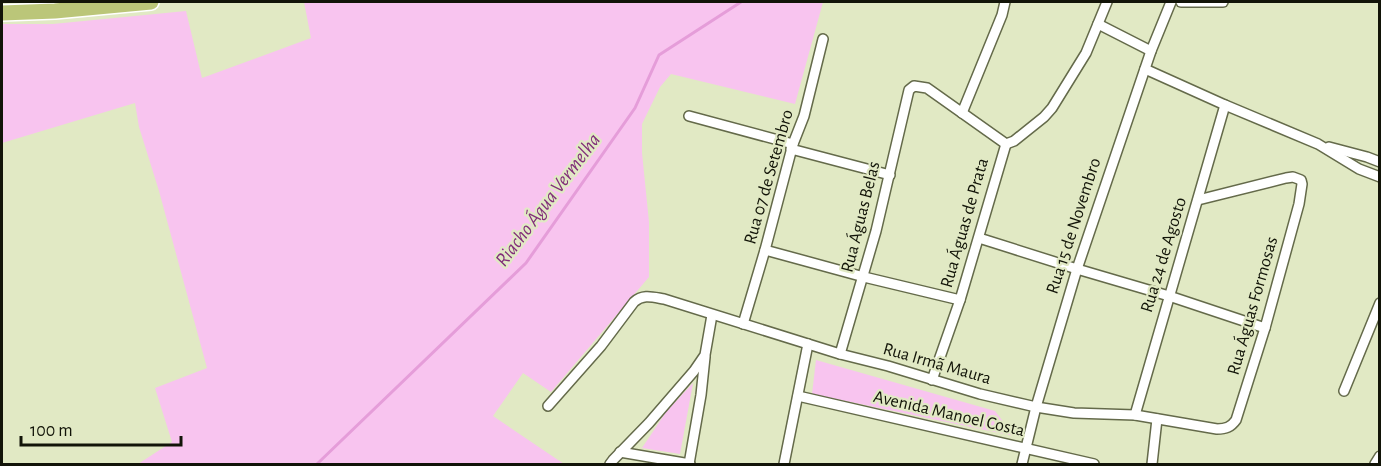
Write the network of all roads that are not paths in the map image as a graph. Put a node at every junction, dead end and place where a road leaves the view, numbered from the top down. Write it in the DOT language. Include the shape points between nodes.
graph roads {
  1 [pos="151,2"];
  2 [pos="1005,2"];
  3 [pos="1107,2"];
  4 [pos="1171,2"];
  5 [pos="1181,2"];
  6 [pos="1222,2"];
  7 [pos="2,13"];
  8 [pos="1098,24"];
  9 [pos="823,39"];
  10 [pos="1151,51"];
  11 [pos="1145,69"];
  12 [pos="1225,105"];
  13 [pos="962,113"];
  14 [pos="689,116"];
  15 [pos="1006,144"];
  16 [pos="1318,144"];
  17 [pos="792,146"];
  18 [pos="1380,162"];
  19 [pos="890,174"];
  20 [pos="1380,177"];
  21 [pos="1198,200"];
  22 [pos="979,238"];
  23 [pos="765,250"];
  24 [pos="1077,269"];
  25 [pos="864,277"];
  26 [pos="1169,296"];
  27 [pos="960,300"];
  28 [pos="1380,303"];
  29 [pos="712,315"];
  30 [pos="743,324"];
  31 [pos="1265,328"];
  32 [pos="808,344"];
  33 [pos="840,354"];
  34 [pos="705,355"];
  35 [pos="932,380"];
  36 [pos="1344,390"];
  37 [pos="798,396"];
  38 [pos="548,406"];
  39 [pos="1036,407"];
  40 [pos="1135,415"];
  41 [pos="1157,419"];
  42 [pos="1223,429"];
  43 [pos="1026,448"];
  44 [pos="620,452"];
  45 [pos="1380,456"];
  46 [pos="690,464"];
  47 [pos="610,465"];
  48 [pos="784,465"];
  49 [pos="1022,465"];
  50 [pos="1094,465"];
  51 [pos="1152,465"];
  52 [pos="1375,465"];
  1 -- 7 [label="main road"];
  2 -- 13 [label="street"];
  3 -- 8 [label="street, Rua Águas de Prata"];
  4 -- 10 [label="street, Rua 15 de Novembro"];
  5 -- 6 [label="street"];
  8 -- 10 [label="street"];
  8 -- 15 [label="street, Rua Águas de Prata" via="1052,108"];
  9 -- 17 [label="street, Rua 07 de Setembro" via="804,116"];
  10 -- 11 [label="street, Rua 15 de Novembro"];
  11 -- 12 [label="street"];
  11 -- 24 [label="street, Rua 15 de Novembro"];
  12 -- 16 [label="street"];
  12 -- 21 [label="street, Rua 24 de Agosto"];
  13 -- 15 [label="street"];
  13 -- 19 [label="street, Rua Águas Belas" via="927,88 911,87"];
  14 -- 17 [label="street"];
  15 -- 22 [label="street, Rua Águas de Prata"];
  16 -- 18 [label="street"];
  16 -- 20 [label="street"];
  17 -- 19 [label="street"];
  17 -- 23 [label="street, Rua 07 de Setembro"];
  19 -- 25 [label="street, Rua Águas Belas"];
  21 -- 26 [label="street, Rua 24 de Agosto"];
  21 -- 31 [label="street, Rua Águas Formosas" via="1286,178 1301,180 1299,204"];
  22 -- 24 [label="street"];
  22 -- 27 [label="street, Rua Águas de Prata"];
  23 -- 25 [label="street"];
  23 -- 30 [label="street, Rua 07 de Setembro"];
  24 -- 26 [label="street"];
  24 -- 39 [label="street, Rua 15 de Novembro"];
  25 -- 27 [label="street"];
  25 -- 33 [label="street, Rua Águas Belas"];
  26 -- 31 [label="street"];
  26 -- 40 [label="street, Rua 24 de Agosto"];
  27 -- 35 [label="street, Rua Águas de Prata"];
  28 -- 36 [label="street"];
  29 -- 30 [label="street, Rua Irmã Maura"];
  29 -- 34 [label="street"];
  29 -- 38 [label="street, Rua Irmã Maura" via="664,299 639,298"];
  30 -- 32 [label="street, Rua Irmã Maura"];
  31 -- 42 [label="street, Rua Águas Formosas" via="1236,420"];
  32 -- 33 [label="street, Rua Irmã Maura"];
  32 -- 37 [label="street"];
  33 -- 35 [label="street, Rua Irmã Maura"];
  34 -- 44 [label="street"];
  34 -- 46 [label="street"];
  35 -- 39 [label="street, Rua Irmã Maura"];
  37 -- 43 [label="street, Avenida Manoel Costa"];
  37 -- 48 [label="street"];
  39 -- 40 [label="street, Rua Irmã Maura"];
  39 -- 43 [label="street, Rua 15 de Novembro"];
  40 -- 41 [label="street, Rua Irmã Maura"];
  41 -- 42 [label="street, Rua Irmã Maura"];
  41 -- 51 [label="street"];
  43 -- 49 [label="street, Rua 15 de Novembro"];
  43 -- 50 [label="street, Avenida Manoel Costa"];
  44 -- 46 [label="street"];
  44 -- 47 [label="street"];
  45 -- 52 [label="street"];
}
